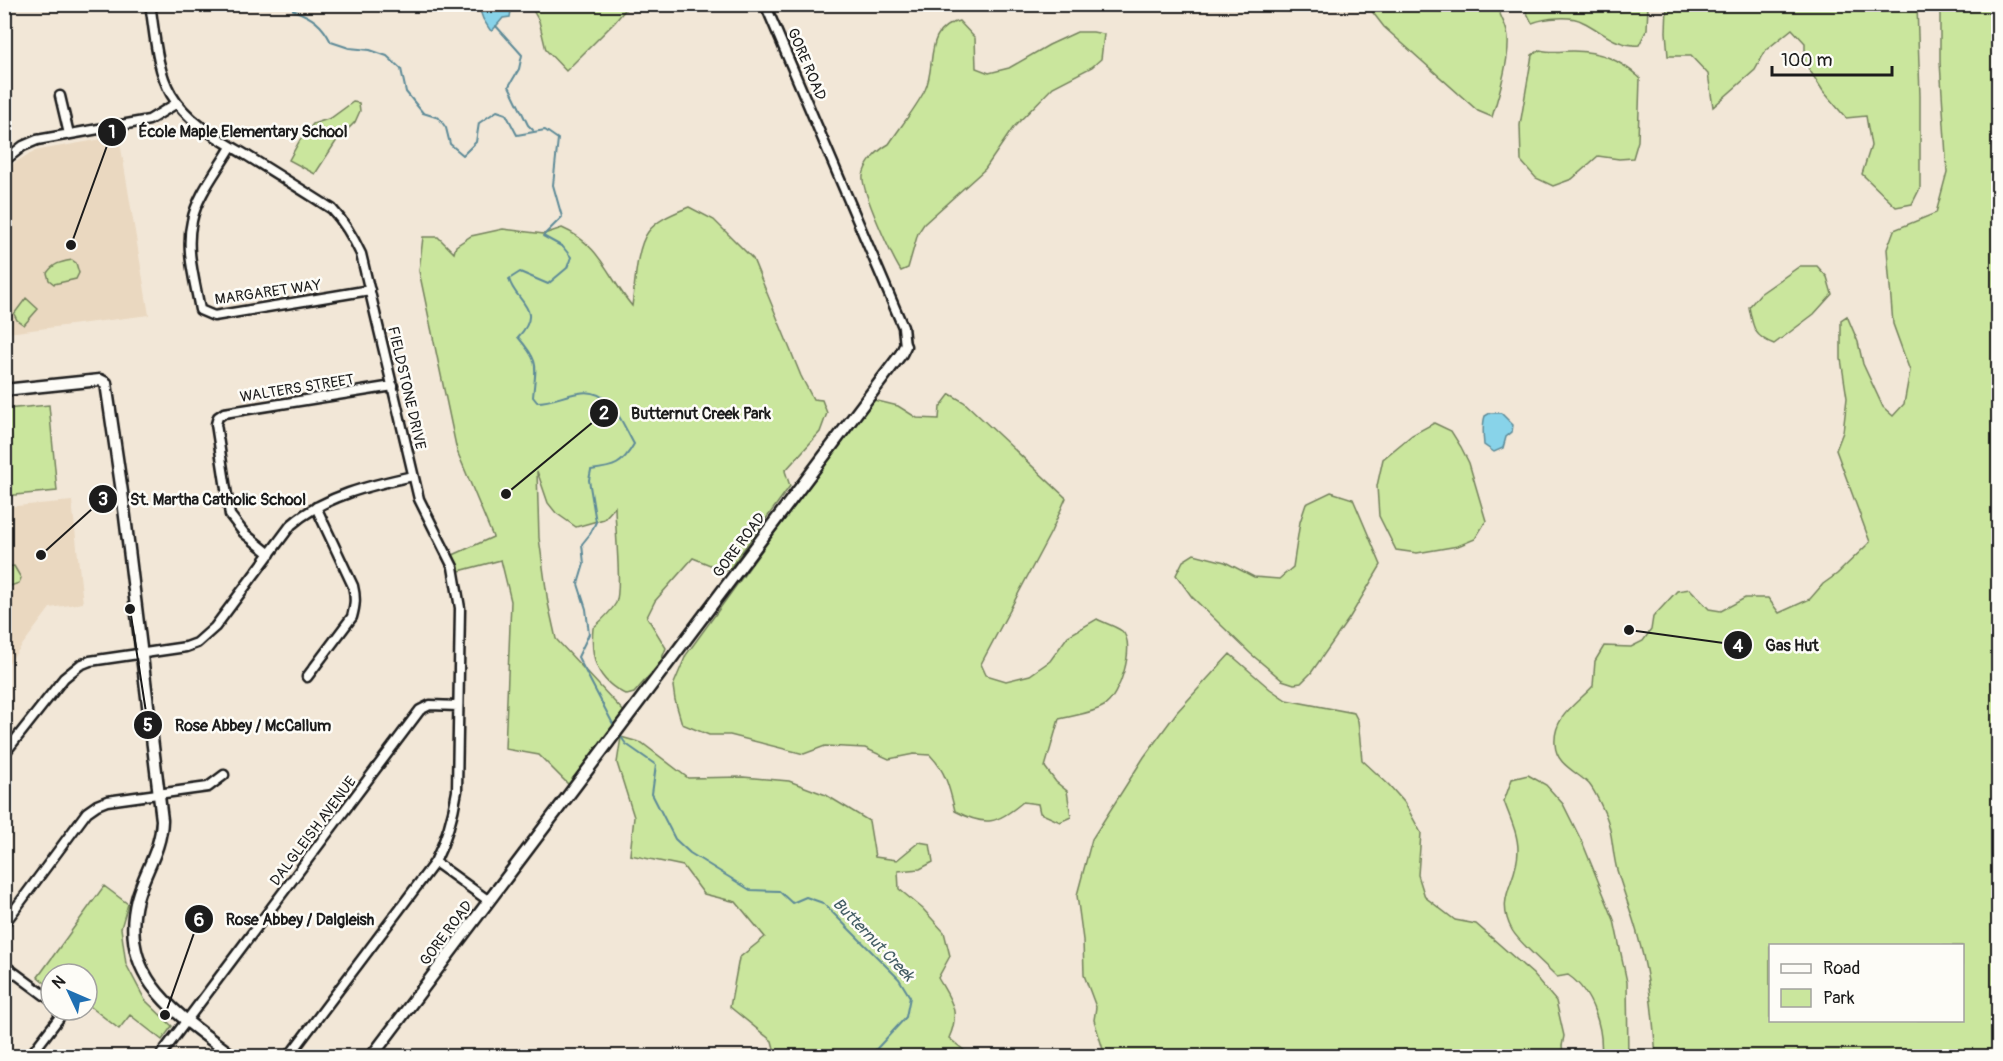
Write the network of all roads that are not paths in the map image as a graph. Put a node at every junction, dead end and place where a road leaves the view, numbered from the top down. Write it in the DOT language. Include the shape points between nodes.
graph roads {
  1 [pos="150,4"];
  2 [pos="765,4"];
  3 [pos="60,96"];
  4 [pos="177,103"];
  5 [pos="69,134"];
  6 [pos="231,147"];
  7 [pos="4,161"];
  8 [pos="370,290"];
  9 [pos="905,346"];
  10 [pos="393,386"];
  11 [pos="4,390"];
  12 [pos="413,476"];
  13 [pos="316,507"];
  14 [pos="270,554"];
  15 [pos="141,653"];
  16 [pos="307,677"];
  17 [pos="458,706"];
  18 [pos="4,754"];
  19 [pos="224,775"];
  20 [pos="159,793"];
  21 [pos="435,861"];
  22 [pos="489,901"];
  23 [pos="4,924"];
  24 [pos="4,965"];
  25 [pos="39,991"];
  26 [pos="186,1021"];
  27 [pos="56,1022"];
  28 [pos="30,1056"];
  29 [pos="160,1056"];
  30 [pos="233,1056"];
  31 [pos="289,1056"];
  32 [pos="372,1056"];
  1 -- 4 [label="street, FIELDSTONE DRIVE" via="162,74"];
  2 -- 9 [label="street, GORE ROAD" via="903,327"];
  3 -- 5 [label="street"];
  4 -- 5 [label="street" via="149,120"];
  4 -- 6 [label="street, FIELDSTONE DRIVE" via="200,126"];
  5 -- 7 [label="street" via="37,140"];
  6 -- 8 [label="street, FIELDSTONE DRIVE" via="332,209 344,221 361,254"];
  6 -- 8 [label="street, MARGARET WAY" via="192,220 189,244 200,310 214,316"];
  8 -- 10 [label="street, FIELDSTONE DRIVE"];
  9 -- 22 [label="street, GORE ROAD"];
  10 -- 12 [label="street, FIELDSTONE DRIVE"];
  10 -- 14 [label="street, WALTERS STREET" via="218,417 230,515 244,534"];
  11 -- 15 [label="street" via="100,380 106,383"];
  12 -- 13 [label="street" via="336,497"];
  12 -- 17 [label="street, FIELDSTONE DRIVE" via="419,499 448,553 458,589"];
  13 -- 14 [label="street" via="291,525"];
  13 -- 16 [label="street" via="356,596 352,617"];
  14 -- 15 [label="street" via="206,636 186,647"];
  15 -- 18 [label="street" via="90,661 71,670"];
  15 -- 20 [label="street"];
  17 -- 21 [label="street, FIELDSTONE DRIVE" via="458,791 447,838"];
  17 -- 26 [label="street, DALGLEISH AVENUE" via="430,705 420,710"];
  19 -- 20 [label="street" via="208,787"];
  20 -- 23 [label="street" via="107,801 87,812"];
  20 -- 26 [label="street" via="161,836 138,897 134,916 136,948 148,982"];
  21 -- 22 [label="street"];
  21 -- 31 [label="street, FIELDSTONE DRIVE"];
  22 -- 32 [label="street, GORE ROAD"];
  24 -- 25 [label="street"];
  26 -- 29 [label="street, DALGLEISH AVENUE"];
  26 -- 30 [label="street"];
  27 -- 28 [label="street"];
}
